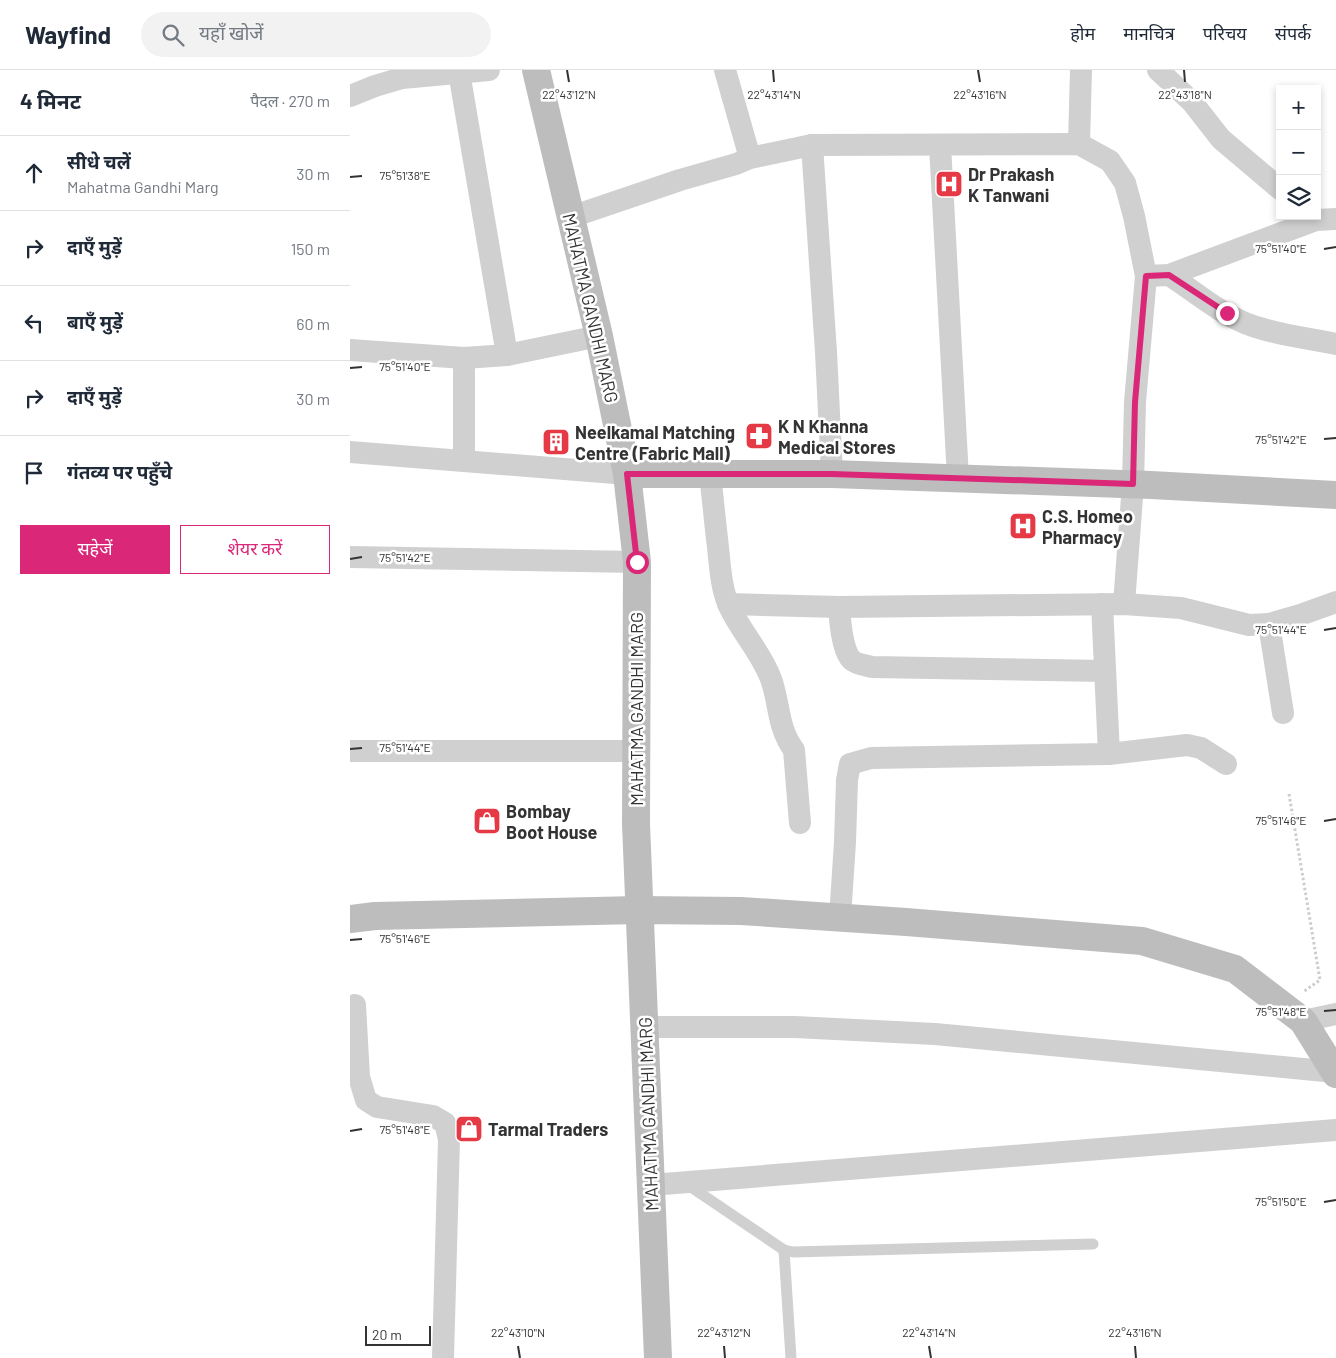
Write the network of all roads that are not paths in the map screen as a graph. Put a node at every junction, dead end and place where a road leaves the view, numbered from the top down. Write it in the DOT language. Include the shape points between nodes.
graph roads {
  1 [pos="490,70"];
  2 [pos="536,70"];
  3 [pos="725,70"];
  4 [pos="1081,70"];
  5 [pos="1158,70"];
  6 [pos="459,72"];
  7 [pos="350,96"];
  8 [pos="1079,144"];
  9 [pos="812,145"];
  10 [pos="940,145"];
  11 [pos="750,158"];
  12 [pos="1276,186"];
  13 [pos="571,217"];
  14 [pos="1318,220"];
  15 [pos="1169,275"];
  16 [pos="1146,276"];
  17 [pos="599,336"];
  18 [pos="1336,344"];
  19 [pos="350,350"];
  20 [pos="507,355"];
  21 [pos="464,358"];
  22 [pos="350,452"];
  23 [pos="464,461"];
  24 [pos="627,474"];
  25 [pos="710,474"];
  26 [pos="832,474"];
  27 [pos="958,478"];
  28 [pos="1133,484"];
  29 [pos="1336,495"];
  30 [pos="350,557"];
  31 [pos="637,562"];
  32 [pos="1336,602"];
  33 [pos="728,604"];
  34 [pos="1113,604"];
  35 [pos="839,607"];
  36 [pos="1269,624"];
  37 [pos="1105,671"];
  38 [pos="1283,713"];
  39 [pos="350,751"];
  40 [pos="636,751"];
  41 [pos="1110,754"];
  42 [pos="1226,764"];
  43 [pos="800,824"];
  44 [pos="638,910"];
  45 [pos="840,918"];
  46 [pos="350,919"];
  47 [pos="355,1006"];
  48 [pos="1293,1013"];
  49 [pos="1336,1014"];
  50 [pos="645,1027"];
  51 [pos="1335,1073"];
  52 [pos="1336,1130"];
  53 [pos="684,1183"];
  54 [pos="651,1185"];
  55 [pos="1093,1244"];
  56 [pos="784,1250"];
  57 [pos="443,1358"];
  58 [pos="658,1358"];
  59 [pos="791,1358"];
  1 -- 6 [label="street"];
  2 -- 13 [label="street, MAHATMA GANDHI MARG"];
  3 -- 11 [label="street"];
  4 -- 8 [label="street"];
  5 -- 12 [label="street" via="1192,102 1221,139"];
  6 -- 7 [label="street" via="402,78"];
  6 -- 20 [label="street"];
  8 -- 10 [label="street"];
  8 -- 16 [label="street" via="1110,160 1125,183"];
  9 -- 10 [label="street"];
  9 -- 11 [label="street"];
  9 -- 26 [label="street"];
  10 -- 27 [label="street"];
  11 -- 13 [label="street"];
  13 -- 17 [label="street, MAHATMA GANDHI MARG"];
  14 -- 15 [label="street"];
  15 -- 16 [label="street"];
  15 -- 18 [label="street" via="1245,323"];
  16 -- 28 [label="street" via="1135,402"];
  17 -- 20 [label="street"];
  17 -- 24 [label="street, MAHATMA GANDHI MARG"];
  19 -- 21 [label="street"];
  20 -- 21 [label="street"];
  21 -- 23 [label="street"];
  22 -- 23 [label="street"];
  23 -- 24 [label="street"];
  24 -- 25 [label="street"];
  24 -- 31 [label="street, MAHATMA GANDHI MARG"];
  25 -- 26 [label="street"];
  25 -- 33 [label="street" via="721,578"];
  26 -- 27 [label="street"];
  27 -- 28 [label="street"];
  28 -- 29 [label="street"];
  28 -- 34 [label="street"];
  30 -- 31 [label="street"];
  31 -- 40 [label="street, MAHATMA GANDHI MARG"];
  32 -- 36 [label="street"];
  33 -- 35 [label="street"];
  33 -- 43 [label="street" via="768,672 781,725 794,750"];
  34 -- 35 [label="street"];
  34 -- 36 [label="street" via="1181,608 1249,625"];
  34 -- 37 [label="street"];
  35 -- 37 [label="street" via="840,630 850,658 872,667"];
  36 -- 38 [label="street"];
  37 -- 41 [label="street"];
  39 -- 40 [label="street"];
  40 -- 44 [label="street, MAHATMA GANDHI MARG"];
  41 -- 42 [label="street" via="1187,745 1201,748"];
  41 -- 45 [label="street" via="872,758 850,764"];
  44 -- 45 [label="street" via="741,911"];
  44 -- 46 [label="street"];
  44 -- 50 [label="street, MAHATMA GANDHI MARG"];
  45 -- 48 [label="street" via="1142,941 1235,969"];
  47 -- 57 [label="street" via="359,1077 366,1100 377,1107 433,1116 444,1123 449,1139"];
  48 -- 49 [label="street"];
  48 -- 51 [label="street"];
  50 -- 51 [label="street" via="795,1027 925,1034"];
  50 -- 54 [label="street, MAHATMA GANDHI MARG"];
  52 -- 53 [label="street"];
  53 -- 54 [label="street"];
  53 -- 56 [label="lane"];
  54 -- 58 [label="street, MAHATMA GANDHI MARG"];
  55 -- 56 [label="lane"];
  56 -- 59 [label="lane"];
}
